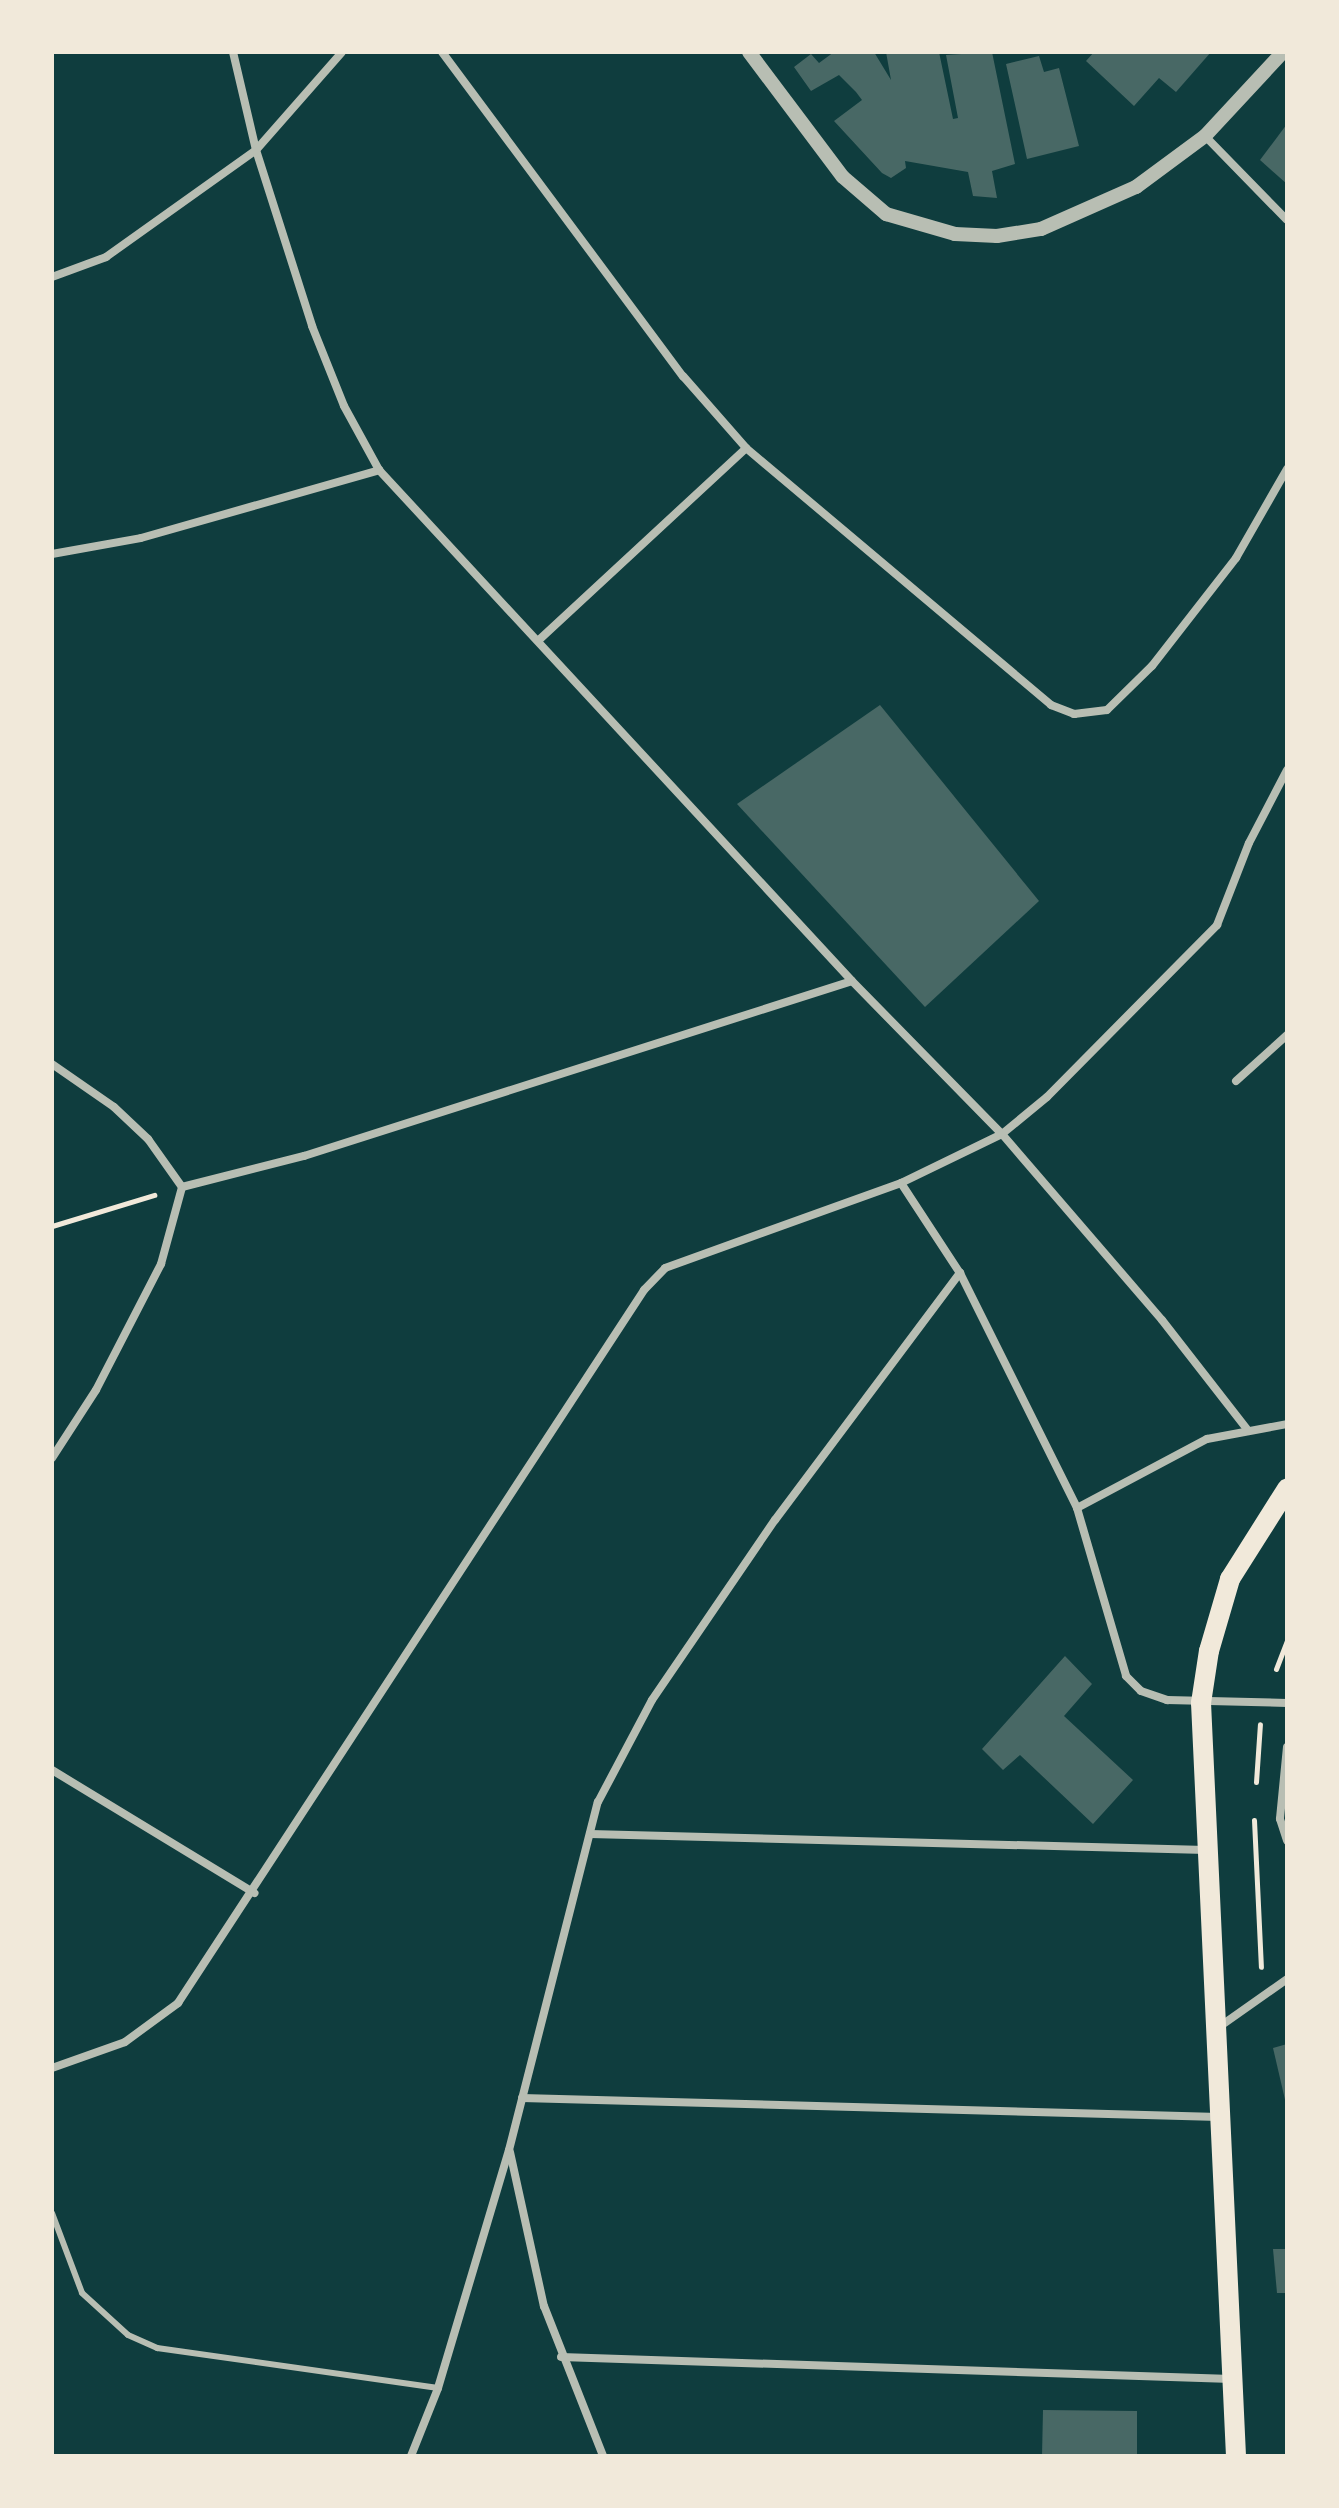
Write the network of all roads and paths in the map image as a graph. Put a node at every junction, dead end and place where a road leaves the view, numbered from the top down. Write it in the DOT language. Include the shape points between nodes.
graph roads {
  1 [pos="233,52"];
  2 [pos="342,52"];
  3 [pos="442,52"];
  4 [pos="749,52"];
  5 [pos="1283,52"];
  6 [pos="1205,136"];
  7 [pos="256,150"];
  8 [pos="1287,220"];
  9 [pos="52,277"];
  10 [pos="746,448"];
  11 [pos="1287,469"];
  12 [pos="379,470"];
  13 [pos="52,554"];
  14 [pos="540,639"];
  15 [pos="1287,770"];
  16 [pos="852,981"];
  17 [pos="1287,1035"];
  18 [pos="52,1064"];
  19 [pos="1236,1081"];
  20 [pos="1002,1134"];
  21 [pos="901,1183"];
  22 [pos="182,1187"];
  23 [pos="52,1226"];
  24 [pos="960,1273"];
  25 [pos="1287,1424"];
  26 [pos="1247,1429"];
  27 [pos="52,1458"];
  28 [pos="1287,1489"];
  29 [pos="1077,1508"];
  30 [pos="1287,1640"];
  31 [pos="1276,1669"];
  32 [pos="1201,1703"];
  33 [pos="1287,1703"];
  34 [pos="1260,1718"];
  35 [pos="1287,1747"];
  36 [pos="52,1770"];
  37 [pos="1255,1793"];
  38 [pos="1254,1809"];
  39 [pos="590,1834"];
  40 [pos="1287,1841"];
  41 [pos="1206,1850"];
  42 [pos="254,1893"];
  43 [pos="1261,1967"];
  44 [pos="1287,1979"];
  45 [pos="1215,2031"];
  46 [pos="52,2068"];
  47 [pos="522,2098"];
  48 [pos="1219,2117"];
  49 [pos="509,2150"];
  50 [pos="52,2213"];
  51 [pos="561,2357"];
  52 [pos="1232,2379"];
  53 [pos="438,2388"];
  54 [pos="411,2456"];
  55 [pos="603,2456"];
  56 [pos="1236,2456"];
  1 -- 7 [label="street"];
  2 -- 7 [label="street"];
  3 -- 10 [label="street" via="683,376"];
  4 -- 6 [label="street" via="843,177 886,214 955,234 997,236 1041,229 1088,211 1136,187"];
  5 -- 6 [label="street"];
  6 -- 8 [label="street"];
  7 -- 9 [label="street" via="106,257"];
  7 -- 12 [label="street" via="312,326 344,406"];
  10 -- 11 [label="street" via="1051,705 1074,714 1107,710 1152,666 1236,558"];
  10 -- 14 [label="street"];
  12 -- 13 [label="street" via="141,538"];
  12 -- 14 [label="street"];
  14 -- 16 [label="street"];
  15 -- 20 [label="street" via="1249,843 1217,925 1047,1097"];
  16 -- 20 [label="street"];
  16 -- 22 [label="street" via="304,1156"];
  17 -- 19 [label="street"];
  18 -- 22 [label="street" via="114,1107 148,1139"];
  20 -- 21 [label="street"];
  20 -- 26 [label="street" via="1162,1320"];
  21 -- 24 [label="street"];
  21 -- 42 [label="street" via="701,1253 665,1268 644,1290"];
  22 -- 23 [label="path"];
  22 -- 27 [label="street" via="161,1264 96,1390"];
  24 -- 29 [label="street"];
  24 -- 39 [label="street" via="775,1520 652,1700 598,1802"];
  25 -- 26 [label="street"];
  26 -- 29 [label="street" via="1177,1453"];
  28 -- 32 [label="main road" via="1230,1579 1209,1651"];
  29 -- 32 [label="street" via="1126,1676 1155,1697"];
  30 -- 31 [label="path"];
  32 -- 33 [label="street"];
  32 -- 41 [label="main road"];
  34 -- 37 [label="path"];
  35 -- 40 [label="street" via="1280,1819"];
  36 -- 42 [label="street"];
  38 -- 43 [label="path"];
  39 -- 41 [label="street"];
  39 -- 47 [label="street"];
  41 -- 45 [label="main road"];
  42 -- 46 [label="street" via="178,2003 153,2026"];
  44 -- 45 [label="street" via="1240,2008"];
  45 -- 48 [label="main road"];
  47 -- 48 [label="street"];
  47 -- 49 [label="street"];
  48 -- 52 [label="main road"];
  49 -- 51 [label="street" via="530,2254"];
  49 -- 53 [label="street"];
  50 -- 53 [label="lane" via="82,2293 128,2335 157,2348"];
  51 -- 52 [label="street"];
  51 -- 55 [label="street"];
  52 -- 56 [label="main road"];
  53 -- 54 [label="street"];
}
